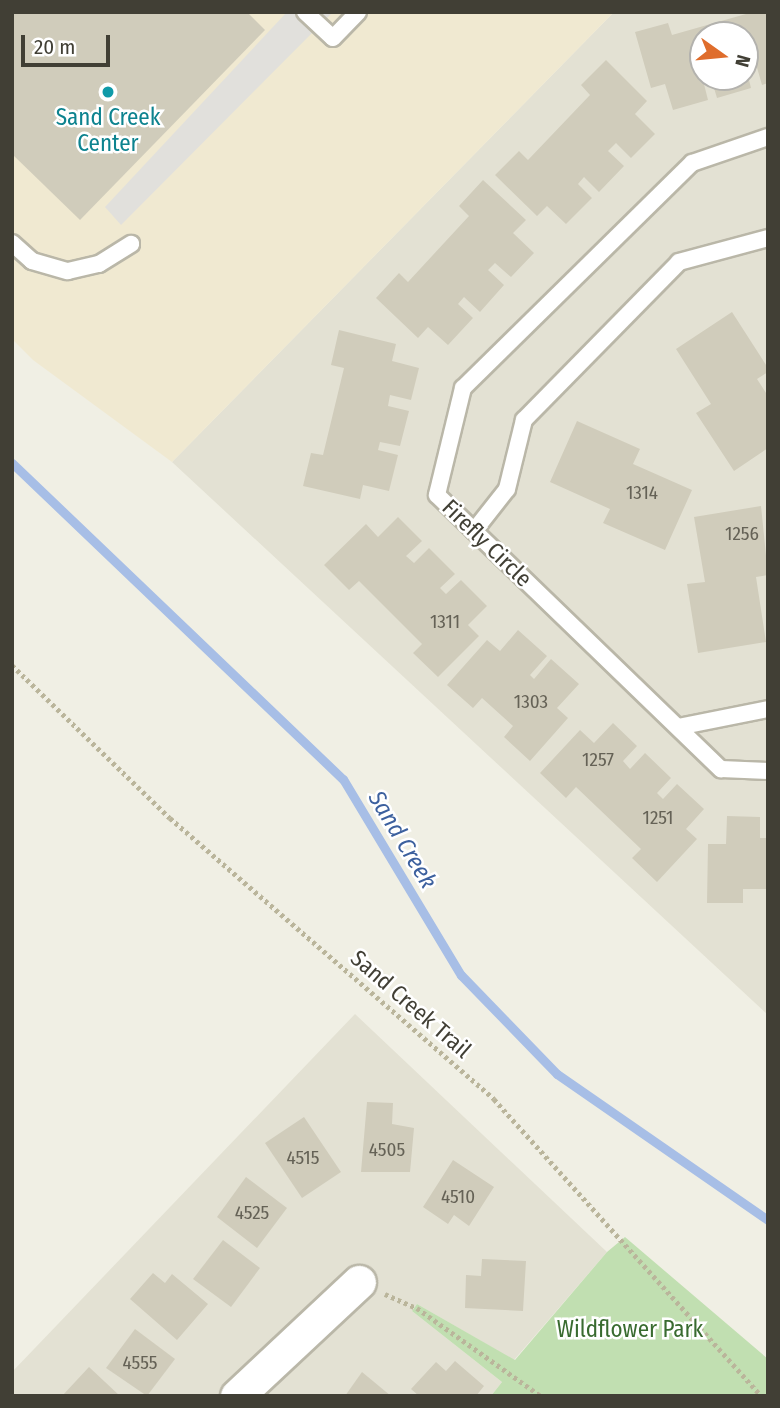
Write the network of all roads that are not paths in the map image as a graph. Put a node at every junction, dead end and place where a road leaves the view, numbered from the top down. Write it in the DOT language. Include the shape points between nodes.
graph roads {
  1 [pos="304,12"];
  2 [pos="358,12"];
  3 [pos="768,137"];
  4 [pos="768,238"];
  5 [pos="12,243"];
  6 [pos="131,244"];
  7 [pos="474,531"];
  8 [pos="768,709"];
  9 [pos="678,727"];
  10 [pos="768,771"];
  11 [pos="359,1282"];
  12 [pos="237,1396"];
  1 -- 2 [label="lane" via="333,38"];
  3 -- 7 [label="lane, Firefly Circle" via="692,163 463,388 437,495"];
  4 -- 7 [label="lane" via="679,262 524,420 507,489"];
  5 -- 6 [label="lane" via="32,261 68,271 99,264"];
  7 -- 9 [label="lane, Firefly Circle"];
  8 -- 9 [label="lane"];
  9 -- 10 [label="lane, Firefly Circle" via="721,769"];
  11 -- 12 [label="street"];
}
